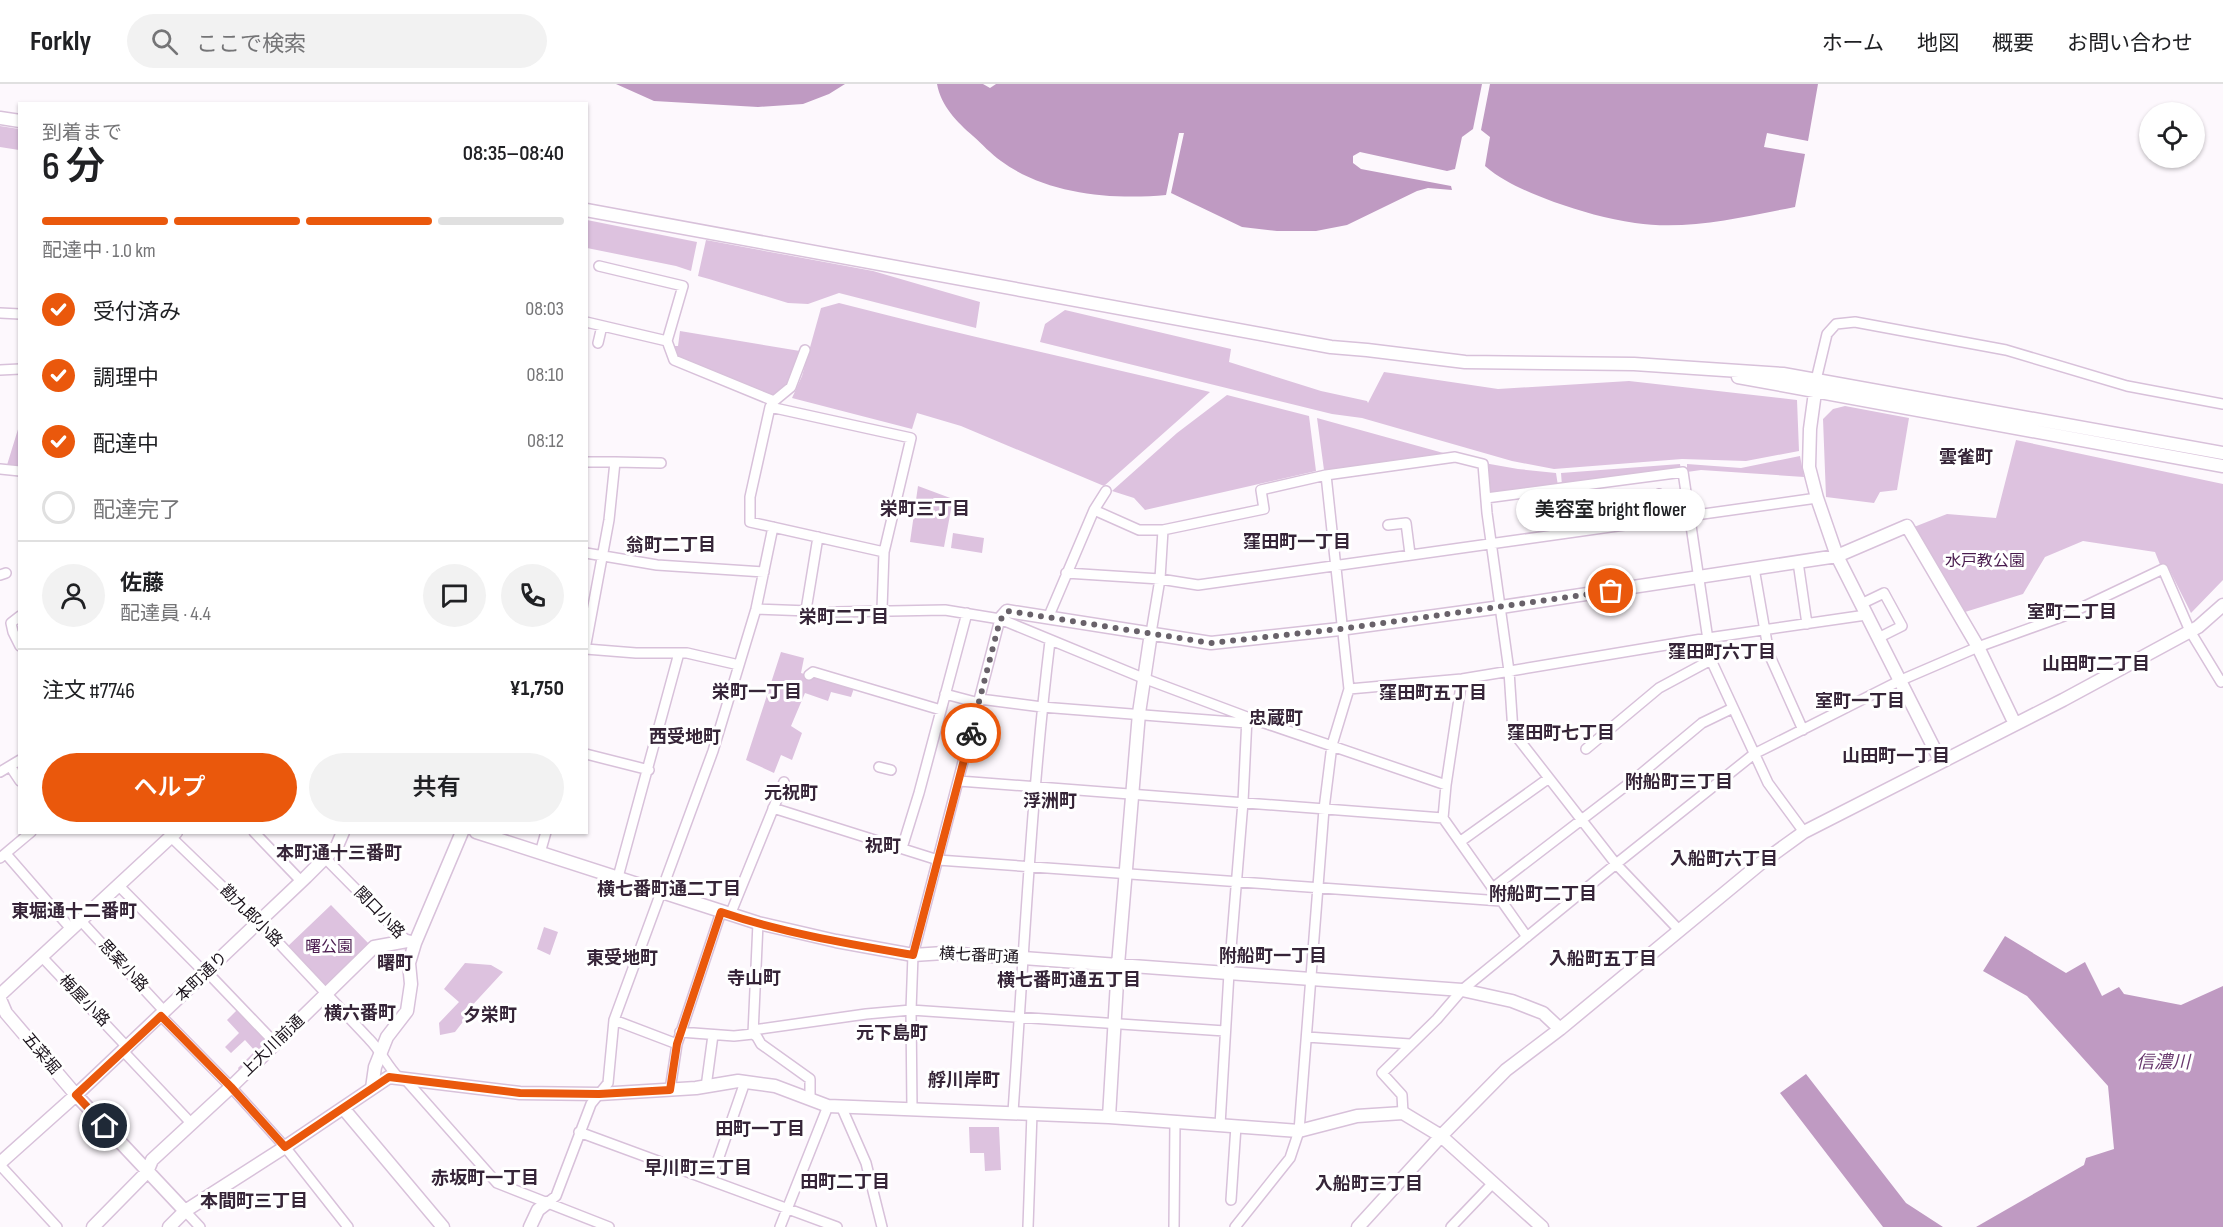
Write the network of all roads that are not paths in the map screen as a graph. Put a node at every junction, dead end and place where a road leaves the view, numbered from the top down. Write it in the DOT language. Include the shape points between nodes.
graph roads {
  1 [pos="0,118"];
  2 [pos="18,121"];
  3 [pos="588,210"];
  4 [pos="599,266"];
  5 [pos="0,313"];
  6 [pos="18,314"];
  7 [pos="588,322"];
  8 [pos="602,326"];
  9 [pos="667,340"];
  10 [pos="598,343"];
  11 [pos="805,350"];
  12 [pos="18,369"];
  13 [pos="0,370"];
  14 [pos="1815,386"];
  15 [pos="772,404"];
  16 [pos="2223,404"];
  17 [pos="2223,453"];
  18 [pos="588,462"];
  19 [pos="615,462"];
  20 [pos="661,463"];
  21 [pos="2223,466"];
  22 [pos="0,469"];
  23 [pos="18,471"];
  24 [pos="1326,475"];
  25 [pos="1106,491"];
  26 [pos="1659,494"];
  27 [pos="1486,498"];
  28 [pos="1817,498"];
  29 [pos="1094,510"];
  30 [pos="1688,516"];
  31 [pos="1662,520"];
  32 [pos="1388,525"];
  33 [pos="773,527"];
  34 [pos="1163,530"];
  35 [pos="818,537"];
  36 [pos="1492,543"];
  37 [pos="884,552"];
  38 [pos="588,553"];
  39 [pos="1410,554"];
  40 [pos="603,556"];
  41 [pos="1837,556"];
  42 [pos="1798,562"];
  43 [pos="1337,564"];
  44 [pos="1754,568"];
  45 [pos="764,572"];
  46 [pos="1066,573"];
  47 [pos="1700,578"];
  48 [pos="1160,579"];
  49 [pos="2223,605"];
  50 [pos="1500,607"];
  51 [pos="756,609"];
  52 [pos="882,609"];
  53 [pos="806,610"];
  54 [pos="1864,610"];
  55 [pos="967,613"];
  56 [pos="18,618"];
  57 [pos="1048,618"];
  58 [pos="1000,620"];
  59 [pos="1807,624"];
  60 [pos="1343,629"];
  61 [pos="1766,630"];
  62 [pos="2190,631"];
  63 [pos="1151,633"];
  64 [pos="588,638"];
  65 [pos="1708,638"];
  66 [pos="1878,638"];
  67 [pos="1050,641"];
  68 [pos="18,642"];
  69 [pos="1978,647"];
  70 [pos="588,649"];
  71 [pos="679,653"];
  72 [pos="1711,660"];
  73 [pos="739,665"];
  74 [pos="1509,671"];
  75 [pos="809,675"];
  76 [pos="1143,678"];
  77 [pos="1462,680"];
  78 [pos="1899,681"];
  79 [pos="2223,681"];
  80 [pos="1349,689"];
  81 [pos="945,694"];
  82 [pos="980,701"];
  83 [pos="1042,706"];
  84 [pos="1733,708"];
  85 [pos="941,710"];
  86 [pos="1139,713"];
  87 [pos="1246,720"];
  88 [pos="2014,724"];
  89 [pos="1803,730"];
  90 [pos="1332,745"];
  91 [pos="1586,749"];
  92 [pos="1754,754"];
  93 [pos="588,755"];
  94 [pos="18,761"];
  95 [pos="1941,762"];
  96 [pos="10,766"];
  97 [pos="879,767"];
  98 [pos="649,770"];
  99 [pos="891,770"];
  100 [pos="0,772"];
  101 [pos="18,778"];
  102 [pos="1549,778"];
  103 [pos="784,782"];
  104 [pos="959,782"];
  105 [pos="1446,785"];
  106 [pos="1036,787"];
  107 [pos="1132,794"];
  108 [pos="1243,802"];
  109 [pos="773,808"];
  110 [pos="1324,809"];
  111 [pos="1443,818"];
  112 [pos="1582,820"];
  113 [pos="1804,832"];
  114 [pos="29,834"];
  115 [pos="256,834"];
  116 [pos="342,834"];
  117 [pos="461,834"];
  118 [pos="482,834"];
  119 [pos="545,834"];
  120 [pos="173,835"];
  121 [pos="1461,841"];
  122 [pos="902,848"];
  123 [pos="540,853"];
  124 [pos="3,856"];
  125 [pos="325,858"];
  126 [pos="938,860"];
  127 [pos="1616,864"];
  128 [pos="1030,867"];
  129 [pos="1127,874"];
  130 [pos="618,878"];
  131 [pos="301,881"];
  132 [pos="1236,882"];
  133 [pos="118,886"];
  134 [pos="1494,887"];
  135 [pos="1318,889"];
  136 [pos="661,891"];
  137 [pos="1501,901"];
  138 [pos="725,913"];
  139 [pos="259,922"];
  140 [pos="758,923"];
  141 [pos="77,925"];
  142 [pos="1679,930"];
  143 [pos="1527,937"];
  144 [pos="411,942"];
  145 [pos="913,955"];
  146 [pos="42,957"];
  147 [pos="1023,958"];
  148 [pos="1118,965"];
  149 [pos="206,973"];
  150 [pos="1229,973"];
  151 [pos="1312,979"];
  152 [pos="1462,990"];
  153 [pos="327,994"];
  154 [pos="0,997"];
  155 [pos="911,1010"];
  156 [pos="163,1014"];
  157 [pos="1020,1017"];
  158 [pos="614,1020"];
  159 [pos="1116,1024"];
  160 [pos="1560,1029"];
  161 [pos="1225,1031"];
  162 [pos="680,1032"];
  163 [pos="753,1032"];
  164 [pos="713,1035"];
  165 [pos="1307,1037"];
  166 [pos="276,1044"];
  167 [pos="677,1044"];
  168 [pos="1410,1044"];
  169 [pos="125,1049"];
  170 [pos="381,1052"];
  171 [pos="402,1078"];
  172 [pos="745,1082"];
  173 [pos="231,1087"];
  174 [pos="706,1087"];
  175 [pos="372,1088"];
  176 [pos="670,1090"];
  177 [pos="599,1094"];
  178 [pos="76,1095"];
  179 [pos="810,1099"];
  180 [pos="834,1106"];
  181 [pos="343,1108"];
  182 [pos="912,1108"];
  183 [pos="1013,1112"];
  184 [pos="1032,1113"];
  185 [pos="1403,1113"];
  186 [pos="1109,1117"];
  187 [pos="1175,1122"];
  188 [pos="191,1123"];
  189 [pos="1220,1125"];
  190 [pos="1236,1126"];
  191 [pos="1299,1131"];
  192 [pos="579,1132"];
  193 [pos="1441,1136"];
  194 [pos="285,1147"];
  195 [pos="0,1164"];
  196 [pos="147,1172"];
  197 [pos="711,1180"];
  198 [pos="1493,1183"];
  199 [pos="1231,1200"];
  200 [pos="547,1203"];
  201 [pos="786,1209"];
  202 [pos="185,1211"];
  203 [pos="57,1227"];
  204 [pos="93,1227"];
  205 [pos="169,1227"];
  206 [pos="200,1227"];
  207 [pos="348,1227"];
  208 [pos="443,1227"];
  209 [pos="530,1227"];
  210 [pos="609,1227"];
  211 [pos="780,1227"];
  212 [pos="837,1227"];
  213 [pos="882,1227"];
  214 [pos="1028,1227"];
  215 [pos="1174,1227"];
  216 [pos="1235,1227"];
  217 [pos="1358,1227"];
  218 [pos="1451,1227"];
  219 [pos="1542,1227"];
  1 -- 2 [label="street"];
  3 -- 14 [label="street" via="1331,347 1465,362 1684,366 1783,374"];
  4 -- 9 [label="street" via="683,286"];
  5 -- 6 [label="street"];
  7 -- 8 [label="street"];
  8 -- 9 [label="street"];
  8 -- 10 [label="street"];
  9 -- 15 [label="street" via="674,360"];
  11 -- 15 [label="street" via="791,387"];
  12 -- 13 [label="street"];
  14 -- 16 [label="street" via="1827,334 1836,324 1856,322 2006,350 2127,386"];
  14 -- 17 [label="street"];
  14 -- 21 [label="street"];
  14 -- 28 [label="street" via="1809,467"];
  15 -- 33 [label="street" via="750,497 750,522"];
  15 -- 37 [label="street" via="911,438"];
  18 -- 19 [label="street"];
  19 -- 20 [label="street"];
  19 -- 40 [label="street"];
  22 -- 23 [label="street"];
  24 -- 27 [label="street" via="1455,457 1483,464"];
  24 -- 34 [label="street" via="1261,489 1264,509"];
  24 -- 43 [label="street"];
  25 -- 29 [label="street"];
  26 -- 31 [label="street"];
  27 -- 30 [label="street" via="1683,472"];
  27 -- 36 [label="street"];
  28 -- 30 [label="street"];
  28 -- 41 [label="street"];
  29 -- 34 [label="street" via="1139,530"];
  29 -- 46 [label="street"];
  30 -- 31 [label="street"];
  30 -- 47 [label="street"];
  31 -- 36 [label="street"];
  32 -- 39 [label="street" via="1406,523"];
  33 -- 35 [label="street"];
  33 -- 45 [label="street"];
  34 -- 48 [label="street"];
  35 -- 37 [label="street"];
  35 -- 53 [label="street"];
  36 -- 39 [label="street"];
  36 -- 50 [label="street"];
  37 -- 52 [label="street"];
  38 -- 40 [label="street"];
  39 -- 43 [label="street"];
  40 -- 45 [label="street" via="657,565"];
  40 -- 64 [label="street"];
  41 -- 42 [label="street"];
  41 -- 54 [label="street"];
  41 -- 69 [label="street" via="1907,526"];
  42 -- 44 [label="street"];
  42 -- 59 [label="street"];
  43 -- 48 [label="street" via="1198,585"];
  43 -- 60 [label="street"];
  44 -- 47 [label="street"];
  44 -- 61 [label="street"];
  45 -- 51 [label="street"];
  46 -- 48 [label="street"];
  46 -- 57 [label="street"];
  47 -- 50 [label="street"];
  47 -- 65 [label="street"];
  48 -- 63 [label="street"];
  49 -- 62 [label="street"];
  50 -- 60 [label="street"];
  50 -- 74 [label="street"];
  51 -- 53 [label="street"];
  51 -- 73 [label="street"];
  52 -- 53 [label="street"];
  52 -- 55 [label="street"];
  54 -- 59 [label="street"];
  54 -- 66 [label="street"];
  54 -- 66 [label="street" via="1884,593 1902,626"];
  55 -- 58 [label="street"];
  55 -- 81 [label="street"];
  56 -- 68 [label="street" via="11,623"];
  57 -- 58 [label="street" via="1008,611"];
  57 -- 63 [label="street"];
  58 -- 67 [label="street"];
  58 -- 82 [label="street"];
  59 -- 61 [label="street"];
  60 -- 63 [label="street" via="1211,643"];
  60 -- 80 [label="street"];
  61 -- 65 [label="street"];
  61 -- 89 [label="street" via="1769,654"];
  62 -- 69 [label="street" via="2163,569 2064,616"];
  62 -- 79 [label="street"];
  62 -- 88 [label="street"];
  63 -- 76 [label="street"];
  65 -- 72 [label="street"];
  65 -- 74 [label="street"];
  66 -- 78 [label="street"];
  67 -- 76 [label="street"];
  67 -- 83 [label="street"];
  69 -- 78 [label="street"];
  69 -- 88 [label="street"];
  70 -- 71 [label="street"];
  71 -- 73 [label="street"];
  71 -- 98 [label="street"];
  72 -- 84 [label="street"];
  72 -- 91 [label="street" via="1659,688"];
  73 -- 136 [label="street" via="712,753"];
  74 -- 77 [label="street"];
  74 -- 102 [label="street" via="1513,732"];
  75 -- 85 [label="street" via="813,672"];
  76 -- 86 [label="street"];
  76 -- 87 [label="street"];
  77 -- 80 [label="street"];
  77 -- 105 [label="street"];
  78 -- 89 [label="street"];
  78 -- 95 [label="street"];
  80 -- 90 [label="street"];
  81 -- 82 [label="street"];
  81 -- 85 [label="street"];
  82 -- 83 [label="street"];
  82 -- 104 [label="street"];
  83 -- 86 [label="street"];
  83 -- 106 [label="street"];
  84 -- 92 [label="street"];
  84 -- 112 [label="street" via="1702,723"];
  85 -- 122 [label="street"];
  86 -- 87 [label="street"];
  86 -- 107 [label="street"];
  87 -- 90 [label="street"];
  87 -- 108 [label="street"];
  88 -- 95 [label="street"];
  89 -- 92 [label="street"];
  90 -- 105 [label="street"];
  90 -- 110 [label="street"];
  92 -- 113 [label="street" via="1768,783"];
  92 -- 127 [label="street"];
  93 -- 98 [label="street"];
  94 -- 96 [label="street"];
  95 -- 113 [label="street"];
  96 -- 100 [label="street"];
  96 -- 101 [label="street"];
  97 -- 99 [label="street"];
  98 -- 130 [label="street"];
  102 -- 112 [label="street"];
  102 -- 121 [label="street"];
  103 -- 109 [label="street"];
  104 -- 106 [label="street"];
  104 -- 126 [label="street"];
  105 -- 111 [label="street"];
  106 -- 107 [label="street"];
  106 -- 128 [label="street"];
  107 -- 108 [label="street"];
  107 -- 129 [label="street"];
  108 -- 110 [label="street"];
  108 -- 132 [label="street"];
  109 -- 122 [label="street"];
  109 -- 138 [label="street"];
  110 -- 111 [label="street"];
  110 -- 135 [label="street"];
  111 -- 121 [label="street"];
  112 -- 127 [label="street"];
  112 -- 134 [label="street"];
  113 -- 142 [label="street"];
  114 -- 124 [label="street"];
  115 -- 131 [label="street"];
  116 -- 125 [label="street, 本町通り"];
  117 -- 144 [label="street"];
  118 -- 123 [label="street, 横七番町通"];
  119 -- 123 [label="street"];
  120 -- 133 [label="street"];
  120 -- 139 [label="street, 勘九郎小路"];
  121 -- 134 [label="street"];
  122 -- 126 [label="street"];
  123 -- 130 [label="street, 横七番町通"];
  124 -- 141 [label="street, 思案小路"];
  125 -- 131 [label="street, 本町通り"];
  125 -- 144 [label="street, 関口小路"];
  126 -- 128 [label="street"];
  126 -- 145 [label="street"];
  127 -- 142 [label="street"];
  127 -- 143 [label="street"];
  128 -- 129 [label="street"];
  128 -- 147 [label="street"];
  129 -- 132 [label="street"];
  129 -- 148 [label="street"];
  130 -- 136 [label="street, 横七番町通"];
  131 -- 139 [label="street, 本町通り"];
  132 -- 135 [label="street"];
  132 -- 150 [label="street"];
  133 -- 141 [label="street"];
  133 -- 149 [label="street"];
  134 -- 137 [label="street"];
  135 -- 137 [label="street"];
  135 -- 151 [label="street"];
  136 -- 138 [label="street, 横七番町通"];
  136 -- 158 [label="street"];
  137 -- 143 [label="street"];
  138 -- 140 [label="street, 横七番町通"];
  138 -- 162 [label="street"];
  139 -- 149 [label="street, 本町通り"];
  139 -- 153 [label="street, 勘九郎小路"];
  140 -- 145 [label="street, 横七番町通"];
  140 -- 163 [label="street"];
  141 -- 146 [label="street"];
  141 -- 156 [label="street, 思案小路"];
  142 -- 160 [label="street"];
  143 -- 152 [label="street"];
  144 -- 153 [label="street, 上大川前通" via="374,947"];
  144 -- 170 [label="street" via="407,1011"];
  145 -- 147 [label="street, 横七番町通"];
  145 -- 155 [label="street"];
  146 -- 154 [label="street"];
  146 -- 169 [label="street, 梅屋小路"];
  147 -- 148 [label="street, 横七番町通"];
  147 -- 157 [label="street"];
  148 -- 150 [label="street, 横七番町通"];
  148 -- 159 [label="street"];
  149 -- 156 [label="street, 本町通り"];
  149 -- 166 [label="street"];
  150 -- 151 [label="street, 横七番町通"];
  150 -- 161 [label="street"];
  151 -- 152 [label="street, 横七番町通"];
  151 -- 165 [label="street"];
  152 -- 160 [label="street, 横七番町通" via="1512,1001 1543,1013"];
  152 -- 168 [label="street"];
  153 -- 166 [label="street, 上大川前通"];
  153 -- 170 [label="street, 勘九郎小路"];
  154 -- 178 [label="street, 五菜堀" via="6,1013"];
  155 -- 157 [label="street"];
  155 -- 163 [label="street"];
  155 -- 182 [label="street"];
  156 -- 169 [label="street, 本町通り"];
  156 -- 173 [label="street, 思案小路"];
  157 -- 159 [label="street"];
  157 -- 183 [label="street"];
  158 -- 167 [label="street"];
  158 -- 177 [label="street" via="608,1083"];
  159 -- 161 [label="street"];
  159 -- 186 [label="street"];
  160 -- 193 [label="street" via="1506,1070"];
  161 -- 189 [label="street"];
  162 -- 164 [label="street"];
  162 -- 167 [label="street"];
  163 -- 164 [label="street"];
  163 -- 179 [label="street" via="761,1044 810,1080"];
  164 -- 174 [label="street"];
  165 -- 168 [label="street"];
  165 -- 191 [label="street"];
  166 -- 173 [label="street, 上大川前通"];
  167 -- 176 [label="street"];
  168 -- 185 [label="street" via="1382,1073 1402,1095"];
  169 -- 178 [label="street, 本町通り"];
  169 -- 188 [label="street, 梅屋小路"];
  170 -- 171 [label="street, 勘九郎小路" via="390,1068"];
  170 -- 175 [label="street"];
  171 -- 175 [label="street" via="389,1077"];
  171 -- 177 [label="street" via="520,1093"];
  171 -- 200 [label="street, 勘九郎小路" via="497,1183"];
  172 -- 174 [label="street"];
  172 -- 179 [label="street" via="776,1086"];
  172 -- 197 [label="street"];
  173 -- 188 [label="street, 上大川前通"];
  173 -- 194 [label="street, 思案小路"];
  174 -- 176 [label="street"];
  175 -- 181 [label="street"];
  176 -- 177 [label="street"];
  177 -- 192 [label="street"];
  178 -- 195 [label="street, 本町通り"];
  178 -- 196 [label="street, 五菜堀"];
  179 -- 180 [label="street"];
  180 -- 182 [label="street"];
  180 -- 201 [label="street"];
  180 -- 213 [label="street" via="866,1163"];
  181 -- 194 [label="street"];
  181 -- 208 [label="street"];
  182 -- 183 [label="street"];
  183 -- 184 [label="street"];
  184 -- 186 [label="street"];
  184 -- 214 [label="street"];
  185 -- 191 [label="street" via="1357,1116"];
  185 -- 193 [label="street"];
  186 -- 187 [label="street"];
  187 -- 189 [label="street"];
  187 -- 215 [label="street"];
  188 -- 196 [label="street, 上大川前通" via="152,1160"];
  189 -- 190 [label="street"];
  190 -- 191 [label="street"];
  190 -- 199 [label="street"];
  191 -- 216 [label="street" via="1290,1158"];
  192 -- 197 [label="street"];
  192 -- 200 [label="street" via="556,1196"];
  193 -- 198 [label="street"];
  193 -- 217 [label="street"];
  194 -- 202 [label="street"];
  194 -- 207 [label="street, 思案小路"];
  195 -- 203 [label="street"];
  196 -- 202 [label="street, 五菜堀"];
  196 -- 204 [label="street, 上大川前通"];
  197 -- 201 [label="street"];
  198 -- 218 [label="street"];
  198 -- 219 [label="street"];
  200 -- 209 [label="street" via="538,1210"];
  200 -- 210 [label="street, 勘九郎小路"];
  201 -- 211 [label="street"];
  201 -- 212 [label="street"];
  202 -- 205 [label="street"];
  202 -- 206 [label="street"];
}
